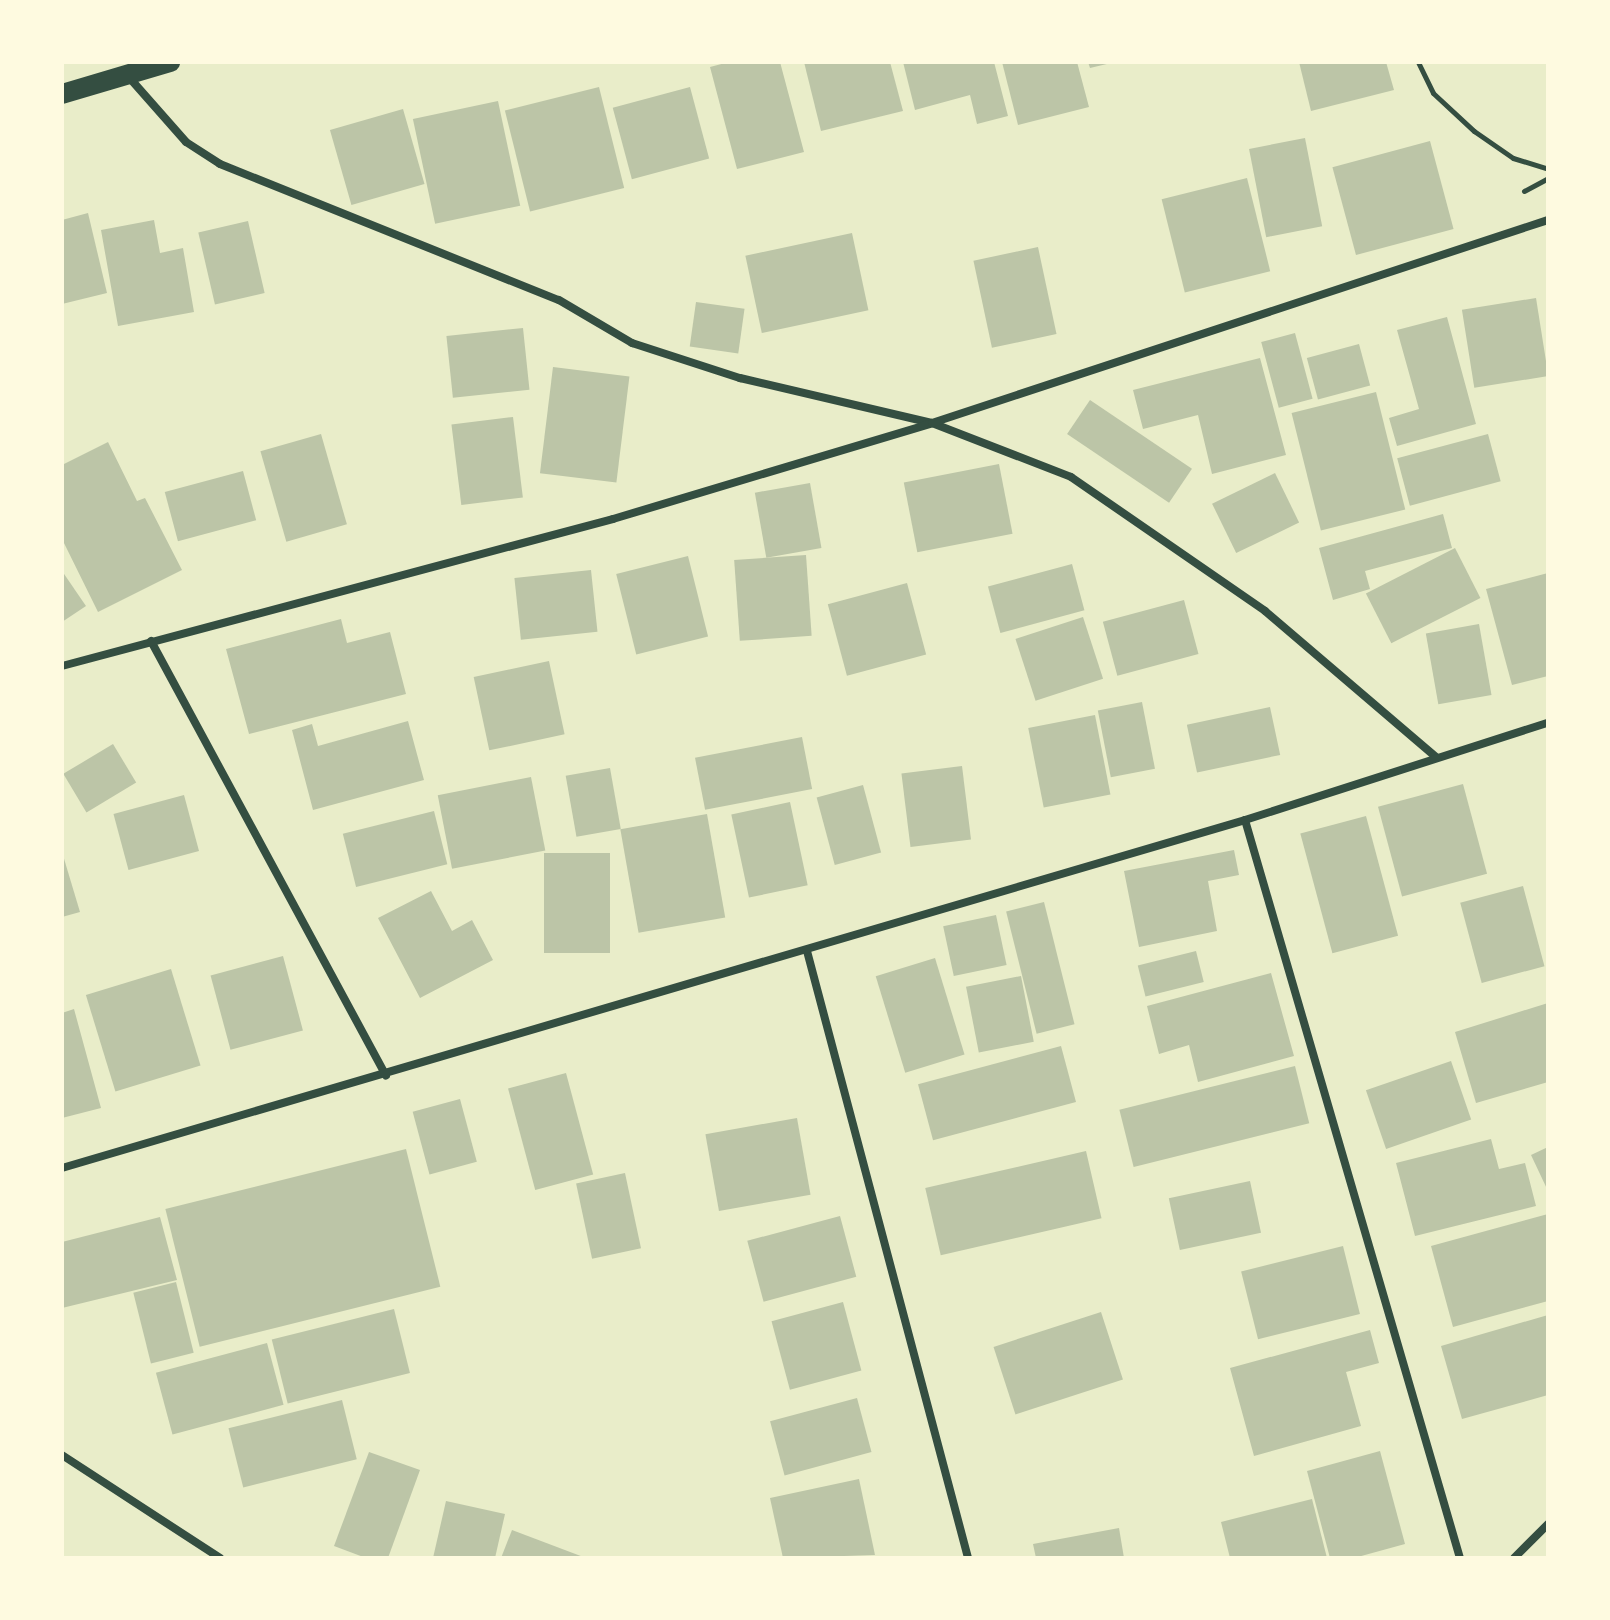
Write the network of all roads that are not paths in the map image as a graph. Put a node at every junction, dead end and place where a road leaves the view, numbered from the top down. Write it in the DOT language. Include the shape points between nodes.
graph roads {
  1 [pos="170,62"];
  2 [pos="127,74"];
  3 [pos="62,94"];
  4 [pos="1548,220"];
  5 [pos="932,423"];
  6 [pos="151,641"];
  7 [pos="62,666"];
  8 [pos="1548,723"];
  9 [pos="1436,757"];
  10 [pos="1245,820"];
  11 [pos="807,951"];
  12 [pos="386,1076"];
  13 [pos="62,1168"];
  14 [pos="62,1455"];
  15 [pos="1548,1524"];
  16 [pos="220,1558"];
  17 [pos="968,1558"];
  18 [pos="1460,1558"];
  19 [pos="1514,1558"];
  1 -- 2 [label="main road"];
  2 -- 3 [label="main road"];
  2 -- 5 [label="street" via="186,142 220,164 559,300 632,343 740,378"];
  4 -- 5 [label="street"];
  5 -- 6 [label="street" via="613,519"];
  5 -- 9 [label="street" via="1071,477 1157,532 1265,611"];
  6 -- 7 [label="street"];
  6 -- 12 [label="street"];
  8 -- 9 [label="street"];
  9 -- 10 [label="street"];
  10 -- 11 [label="street"];
  10 -- 18 [label="street"];
  11 -- 12 [label="street"];
  11 -- 17 [label="street"];
  12 -- 13 [label="street"];
  14 -- 16 [label="street"];
  15 -- 19 [label="street"];
}
